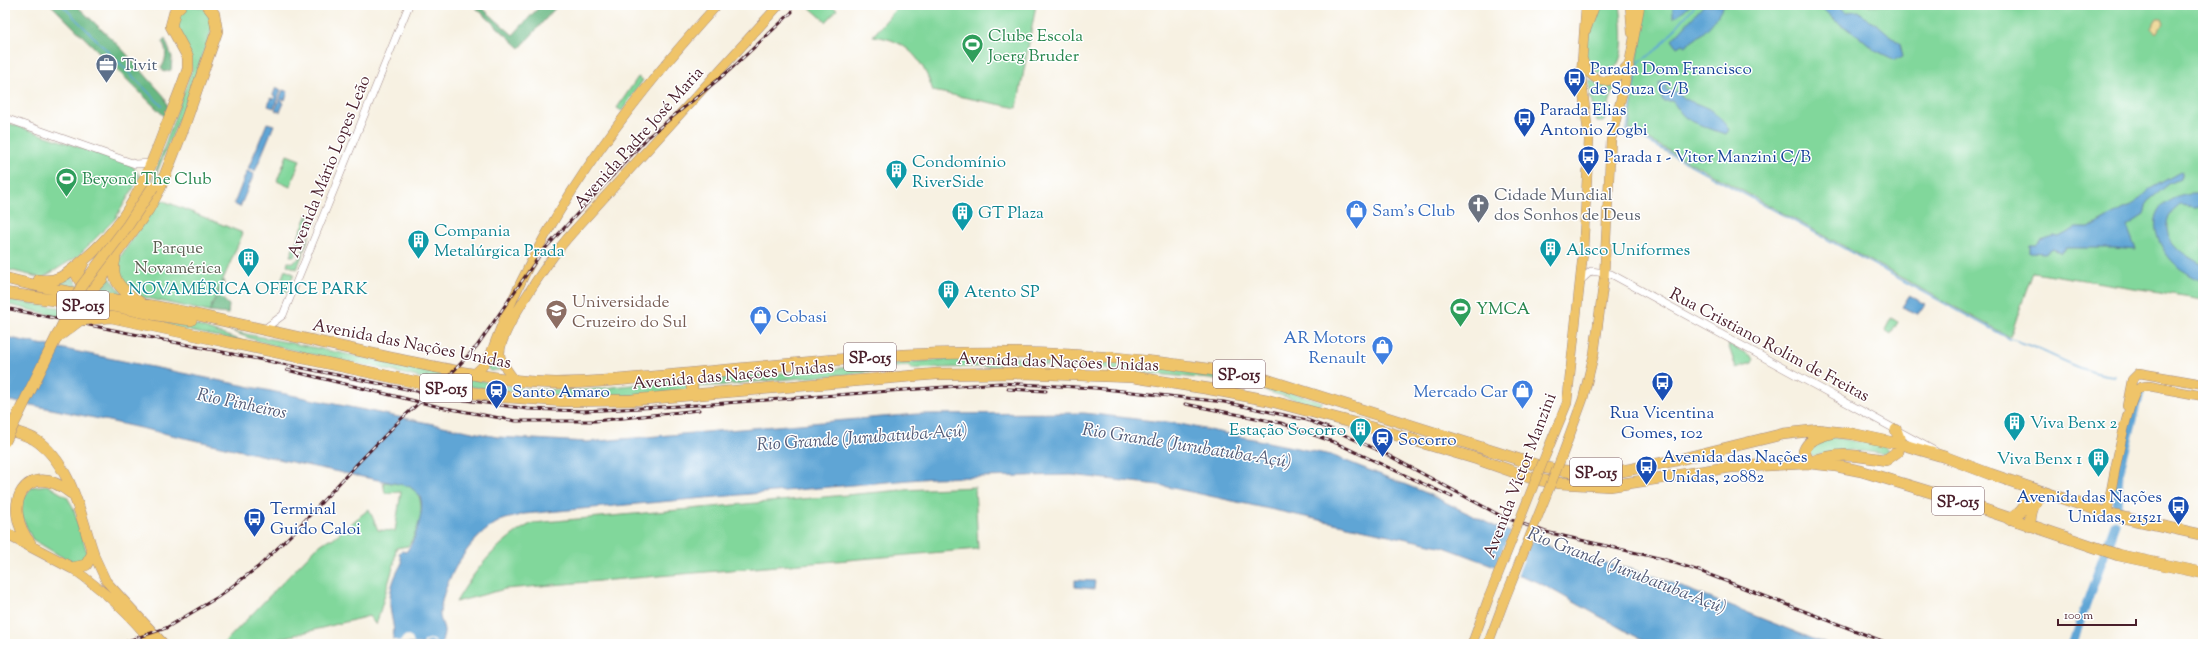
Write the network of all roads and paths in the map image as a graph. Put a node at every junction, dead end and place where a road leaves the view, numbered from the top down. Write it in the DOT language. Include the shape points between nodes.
graph roads {
  1 [pos="181,5"];
  2 [pos="207,5"];
  3 [pos="409,5"];
  4 [pos="716,5"];
  5 [pos="779,5"];
  6 [pos="1595,5"];
  7 [pos="1630,5"];
  8 [pos="1640,5"];
  9 [pos="1585,7"];
  10 [pos="1633,48"];
  11 [pos="1581,55"];
  12 [pos="1630,64"];
  13 [pos="5,118"];
  14 [pos="185,120"];
  15 [pos="152,163"];
  16 [pos="135,164"];
  17 [pos="146,177"];
  18 [pos="117,251"];
  19 [pos="84,260"];
  20 [pos="530,264"];
  21 [pos="542,271"];
  22 [pos="1604,272"];
  23 [pos="5,274"];
  24 [pos="5,278"];
  25 [pos="1580,281"];
  26 [pos="5,293"];
  27 [pos="147,306"];
  28 [pos="220,322"];
  29 [pos="263,330"];
  30 [pos="54,341"];
  31 [pos="706,373"];
  32 [pos="474,374"];
  33 [pos="516,381"];
  34 [pos="2203,384"];
  35 [pos="695,395"];
  36 [pos="2203,396"];
  37 [pos="2127,420"];
  38 [pos="5,429"];
  39 [pos="1896,430"];
  40 [pos="1838,432"];
  41 [pos="5,441"];
  42 [pos="1899,444"];
  43 [pos="1945,457"];
  44 [pos="1809,463"];
  45 [pos="2028,487"];
  46 [pos="2044,492"];
  47 [pos="72,493"];
  48 [pos="2110,514"];
  49 [pos="2009,520"];
  50 [pos="2030,526"];
  51 [pos="5,533"];
  52 [pos="2203,535"];
  53 [pos="36,548"];
  54 [pos="93,553"];
  55 [pos="72,568"];
  56 [pos="2203,573"];
  57 [pos="1472,643"];
  58 [pos="153,644"];
  59 [pos="164,644"];
  60 [pos="1488,644"];
  1 -- 15 [label="highway" via="175,11 171,26 186,52 188,69"];
  2 -- 14 [label="highway" via="214,14 217,31"];
  3 -- 29 [label="street, Avenida Mário Lopes Leão" via="283,315"];
  4 -- 20 [label="main road, Avenida Padre José Maria" via="676,50 589,166 558,211"];
  5 -- 21 [label="main road, Avenida Padre José Maria" via="568,238"];
  6 -- 11 [label="main road"];
  7 -- 10 [label="main road"];
  8 -- 10 [label="main road"];
  9 -- 11 [label="main road, Avenida Víctor Manzini"];
  10 -- 12 [label="main road, Avenida Víctor Manzini"];
  11 -- 12 [label="main road" via="1589,74 1599,80 1615,78"];
  11 -- 25 [label="main road, Avenida Víctor Manzini" via="1589,140"];
  12 -- 22 [label="main road, Avenida Víctor Manzini" via="1611,140"];
  13 -- 16 [label="street"];
  14 -- 18 [label="highway" via="160,188 148,210"];
  14 -- 30 [label="highway, bridge" via="153,187 82,286"];
  15 -- 16 [label="street"];
  15 -- 17 [label="highway"];
  16 -- 17 [label="street"];
  17 -- 19 [label="highway" via="130,210"];
  18 -- 19 [label="highway" via="100,282 90,288 82,285 78,279 78,271"];
  18 -- 27 [label="highway" via="113,271 116,281 125,293"];
  19 -- 23 [label="highway" via="61,278 52,281"];
  20 -- 21 [label="main road" via="534,271"];
  20 -- 32 [label="main road, Avenida Padre José Maria" via="491,353"];
  21 -- 33 [label="main road, Avenida Padre José Maria" via="502,341 501,359"];
  22 -- 25 [label="street" via="1591,271"];
  22 -- 39 [label="street, Rua Cristiano Rolim de Freitas"];
  22 -- 60 [label="main road, Avenida Víctor Manzini, bridge" via="1591,370 1562,456"];
  24 -- 27 [label="highway, Avenida das Nações Unidas"];
  25 -- 57 [label="main road, Avenida Víctor Manzini, bridge" via="1567,403"];
  26 -- 28 [label="highway, SP-015" via="162,317"];
  27 -- 28 [label="highway, Avenida das Nações Unidas"];
  28 -- 29 [label="highway, Avenida das Nações Unidas / SP-015"];
  29 -- 32 [label="highway, Avenida das Nações Unidas / SP-015"];
  30 -- 35 [label="highway, Avenida das Nações Unidas / SP-015, bridge" via="68,327 80,320 112,317 429,385 492,396 596,402"];
  30 -- 41 [label="highway, SP-015, bridge"];
  31 -- 33 [label="highway, Avenida das Nações Unidas / SP-015" via="584,382"];
  31 -- 35 [label="highway" via="692,381"];
  31 -- 40 [label="highway, Avenida das Nações Unidas / SP-015" via="848,359 972,352 1034,352 1137,359 1261,378 1546,468 1573,472 1618,472 1802,430"];
  32 -- 33 [label="highway, Avenida das Nações Unidas / SP-015"];
  34 -- 37 [label="main road" via="2139,373 2130,385"];
  35 -- 44 [label="highway, Avenida das Nações Unidas / SP-015" via="936,374 1023,373 1133,377 1267,400 1373,428 1534,479 1558,483 1610,486 1731,467"];
  36 -- 37 [label="main road" via="2142,386 2137,390"];
  37 -- 48 [label="main road"];
  38 -- 47 [label="highway" via="26,435 50,452"];
  39 -- 42 [label="highway"];
  39 -- 43 [label="street, Rua Cristiano Rolim de Freitas"];
  40 -- 42 [label="highway, Avenida das Nações Unidas / SP-015"];
  40 -- 44 [label="highway" via="1818,437 1806,447 1805,456"];
  42 -- 43 [label="highway, Avenida das Nações Unidas / SP-015"];
  42 -- 44 [label="highway" via="1896,455 1886,460 1849,454 1822,458"];
  43 -- 45 [label="highway, SP-015"];
  44 -- 49 [label="highway, Avenida das Nações Unidas / SP-015" via="1861,471 1952,499"];
  45 -- 46 [label="highway, SP-015"];
  45 -- 49 [label="highway" via="2024,508"];
  46 -- 48 [label="highway, SP-015"];
  46 -- 50 [label="highway" via="2034,502 2029,518"];
  47 -- 53 [label="highway" via="52,480 36,480 25,486 17,495 13,507 16,523 21,534"];
  47 -- 54 [label="highway"];
  48 -- 52 [label="highway, SP-015"];
  49 -- 50 [label="highway, Avenida das Nações Unidas / SP-015"];
  50 -- 56 [label="highway, Avenida das Nações Unidas / SP-015" via="2118,555"];
  51 -- 53 [label="highway"];
  53 -- 55 [label="highway"];
  54 -- 55 [label="highway" via="86,565"];
  54 -- 59 [label="main road" via="106,581"];
  55 -- 58 [label="main road" via="121,608"];
}
